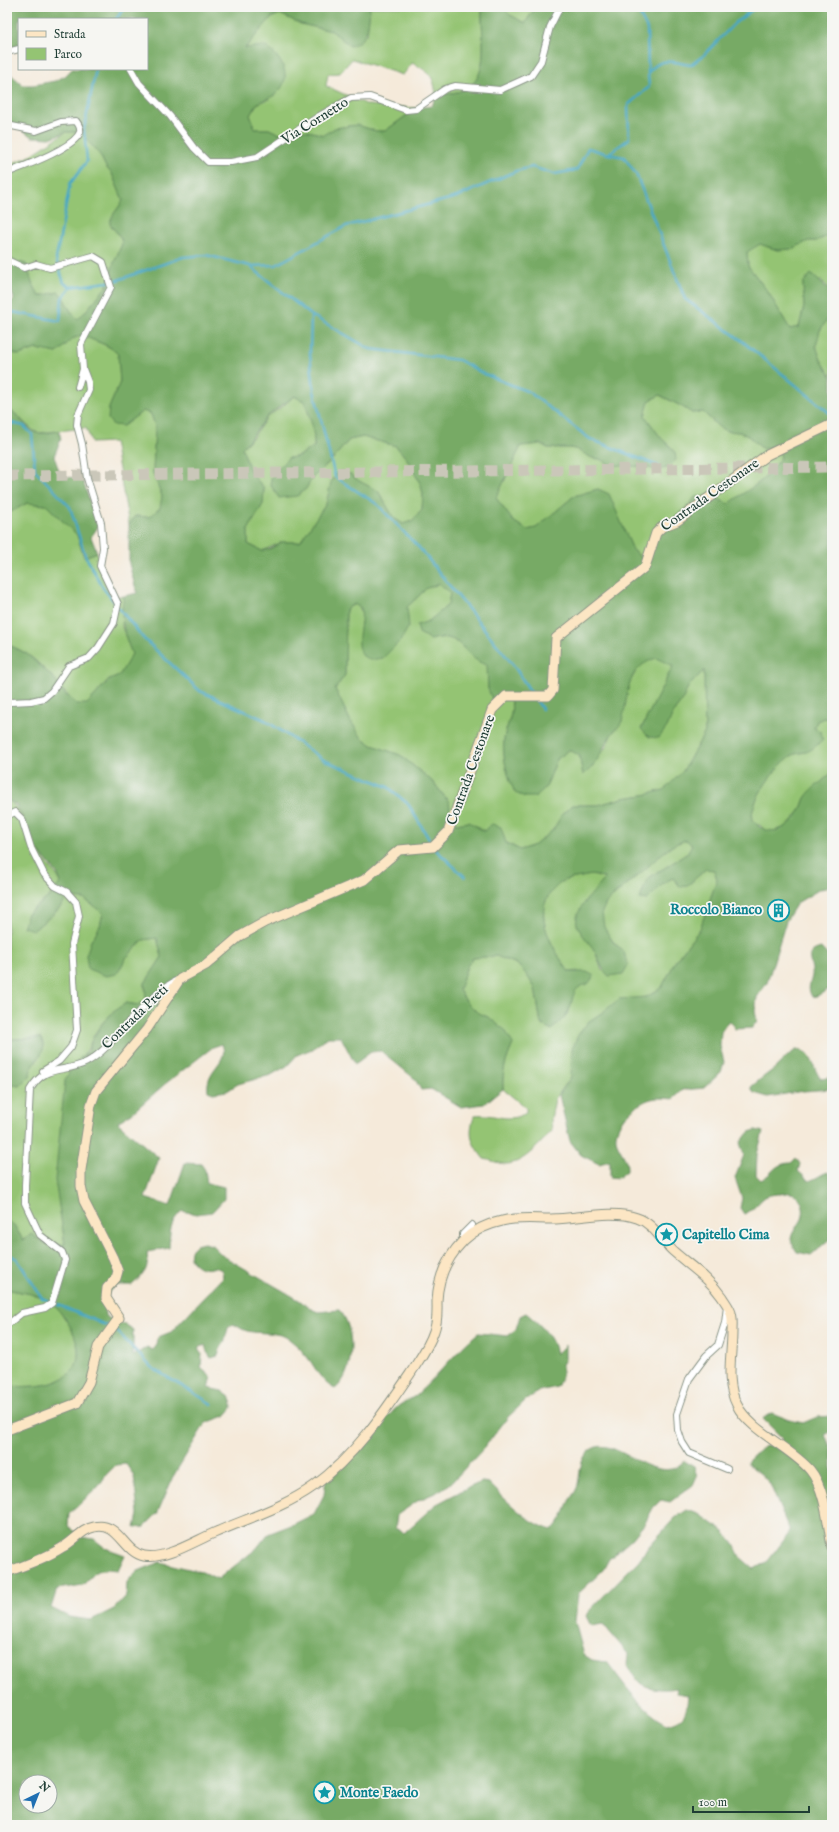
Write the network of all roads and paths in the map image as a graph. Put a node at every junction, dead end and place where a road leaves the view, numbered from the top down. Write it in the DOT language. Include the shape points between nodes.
graph roads {
  1 [pos="560,7"];
  2 [pos="18,48"];
  3 [pos="7,52"];
  4 [pos="132,70"];
  5 [pos="7,125"];
  6 [pos="7,173"];
  7 [pos="7,260"];
  8 [pos="84,369"];
  9 [pos="78,387"];
  10 [pos="832,424"];
  11 [pos="7,700"];
  12 [pos="7,816"];
  13 [pos="435,845"];
  14 [pos="180,979"];
  15 [pos="35,1081"];
  16 [pos="472,1225"];
  17 [pos="463,1241"];
  18 [pos="727,1306"];
  19 [pos="7,1325"];
  20 [pos="7,1430"];
  21 [pos="727,1469"];
  22 [pos="832,1547"];
  23 [pos="7,1572"];
  24 [pos="832,1589"];
  25 [pos="832,1599"];
  1 -- 4 [label="street, Via Cornetto" via="550,27 541,61 531,76 500,90 455,86 445,89 416,109 406,110 370,97 351,98 257,157 231,162 208,162 139,83"];
  2 -- 3 [label="street"];
  5 -- 6 [label="street" via="36,131 61,122 76,121 80,132 75,140 41,160"];
  7 -- 8 [label="street" via="24,268 36,264 50,268 93,256 103,262 111,287 81,344"];
  8 -- 9 [label="street"];
  8 -- 11 [label="street" via="89,390 78,415 77,425 87,478 101,523 103,548 100,566 118,604 116,616 98,648 89,658 69,666 44,698 31,702"];
  10 -- 13 [label="street, Contrada Cestonare" via="767,455 677,521 662,527 656,533 645,568 556,638 553,690 548,696 506,696 492,710 448,832"];
  12 -- 15 [label="street" via="15,812 22,819 31,848 44,874 76,902 79,916 72,944 77,1030 71,1047 58,1061 38,1074"];
  13 -- 14 [label="street, Contrada Preti" via="399,850 364,880 265,922 240,936 206,965"];
  14 -- 15 [label="street, Contrada Preti" via="170,982 87,1062 48,1072"];
  14 -- 20 [label="street" via="148,1029 96,1091 91,1105 81,1186 84,1201 118,1271 116,1278 107,1288 106,1298 119,1318 98,1347 89,1382 77,1403"];
  15 -- 19 [label="street" via="30,1090 26,1203 40,1235 62,1252 65,1260 53,1300 45,1308 22,1313"];
  16 -- 17 [label="street" via="463,1234"];
  17 -- 18 [label="street" via="485,1226 512,1219 615,1215 637,1218 649,1225 672,1250 707,1278"];
  17 -- 23 [label="street" via="442,1271 438,1288 436,1324 422,1357 375,1425 340,1464 317,1484 265,1513 158,1556 140,1555 132,1551 116,1532 103,1526 94,1526 64,1547"];
  18 -- 21 [label="street" via="726,1323 718,1345 706,1356 690,1378 677,1414 678,1430 689,1453"];
  18 -- 22 [label="street" via="731,1314 730,1378 738,1408 812,1472 822,1494"];
  24 -- 25 [label="street"];
}
